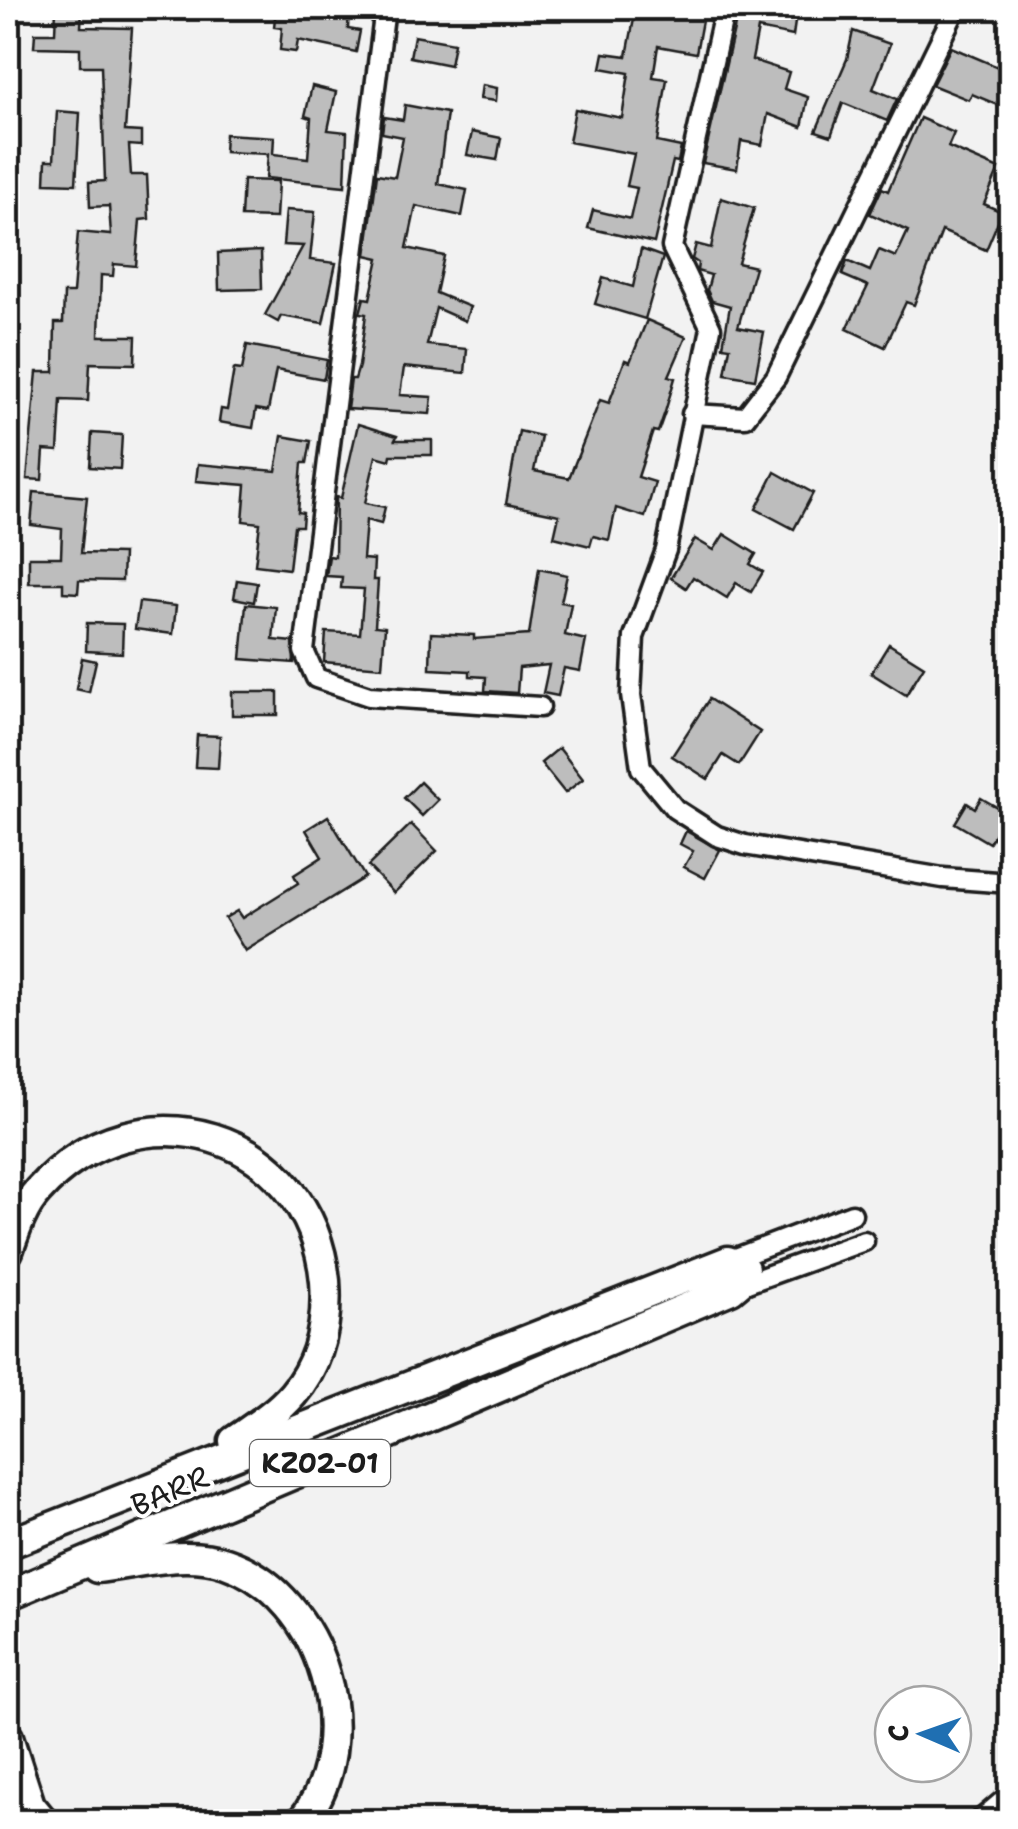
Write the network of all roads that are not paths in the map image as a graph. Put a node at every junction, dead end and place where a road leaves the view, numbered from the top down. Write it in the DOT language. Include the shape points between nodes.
graph roads {
  1 [pos="385,8"];
  2 [pos="725,8"];
  3 [pos="956,8"];
  4 [pos="692,414"];
  5 [pos="540,707"];
  6 [pos="1010,882"];
  7 [pos="852,1214"];
  8 [pos="864,1241"];
  9 [pos="8,1252"];
  10 [pos="729,1275"];
  11 [pos="200,1466"];
  12 [pos="8,1544"];
  13 [pos="60,1572"];
  14 [pos="8,1594"];
  15 [pos="8,1737"];
  16 [pos="1010,1795"];
  17 [pos="44,1822"];
  18 [pos="301,1822"];
  19 [pos="978,1822"];
  1 -- 5 [label="street" via="304,651 316,678 369,696"];
  2 -- 4 [label="street" via="672,247 711,328"];
  3 -- 4 [label="street" via="776,377 745,417"];
  4 -- 6 [label="street" via="666,550 634,638 631,695 641,768 674,809 716,836 745,845 942,878"];
  7 -- 10 [label="street, KZ02-01"];
  8 -- 10 [label="street, KZ02-01"];
  9 -- 11 [label="highway" via="36,1192 72,1161 116,1140 168,1128 212,1136 282,1178 322,1252 327,1306 319,1352 274,1412"];
  10 -- 11 [label="highway, BARR / KZ02-01" via="573,1321"];
  10 -- 13 [label="highway, BARR / KZ02-01" via="580,1354"];
  11 -- 12 [label="highway, BARR / KZ02-01"];
  13 -- 14 [label="highway, BARR / KZ02-01"];
  13 -- 18 [label="highway" via="194,1556 228,1563 291,1609 330,1690 334,1731 325,1780"];
  15 -- 17 [label="highway" via="30,1805"];
  16 -- 19 [label="street"];
}
